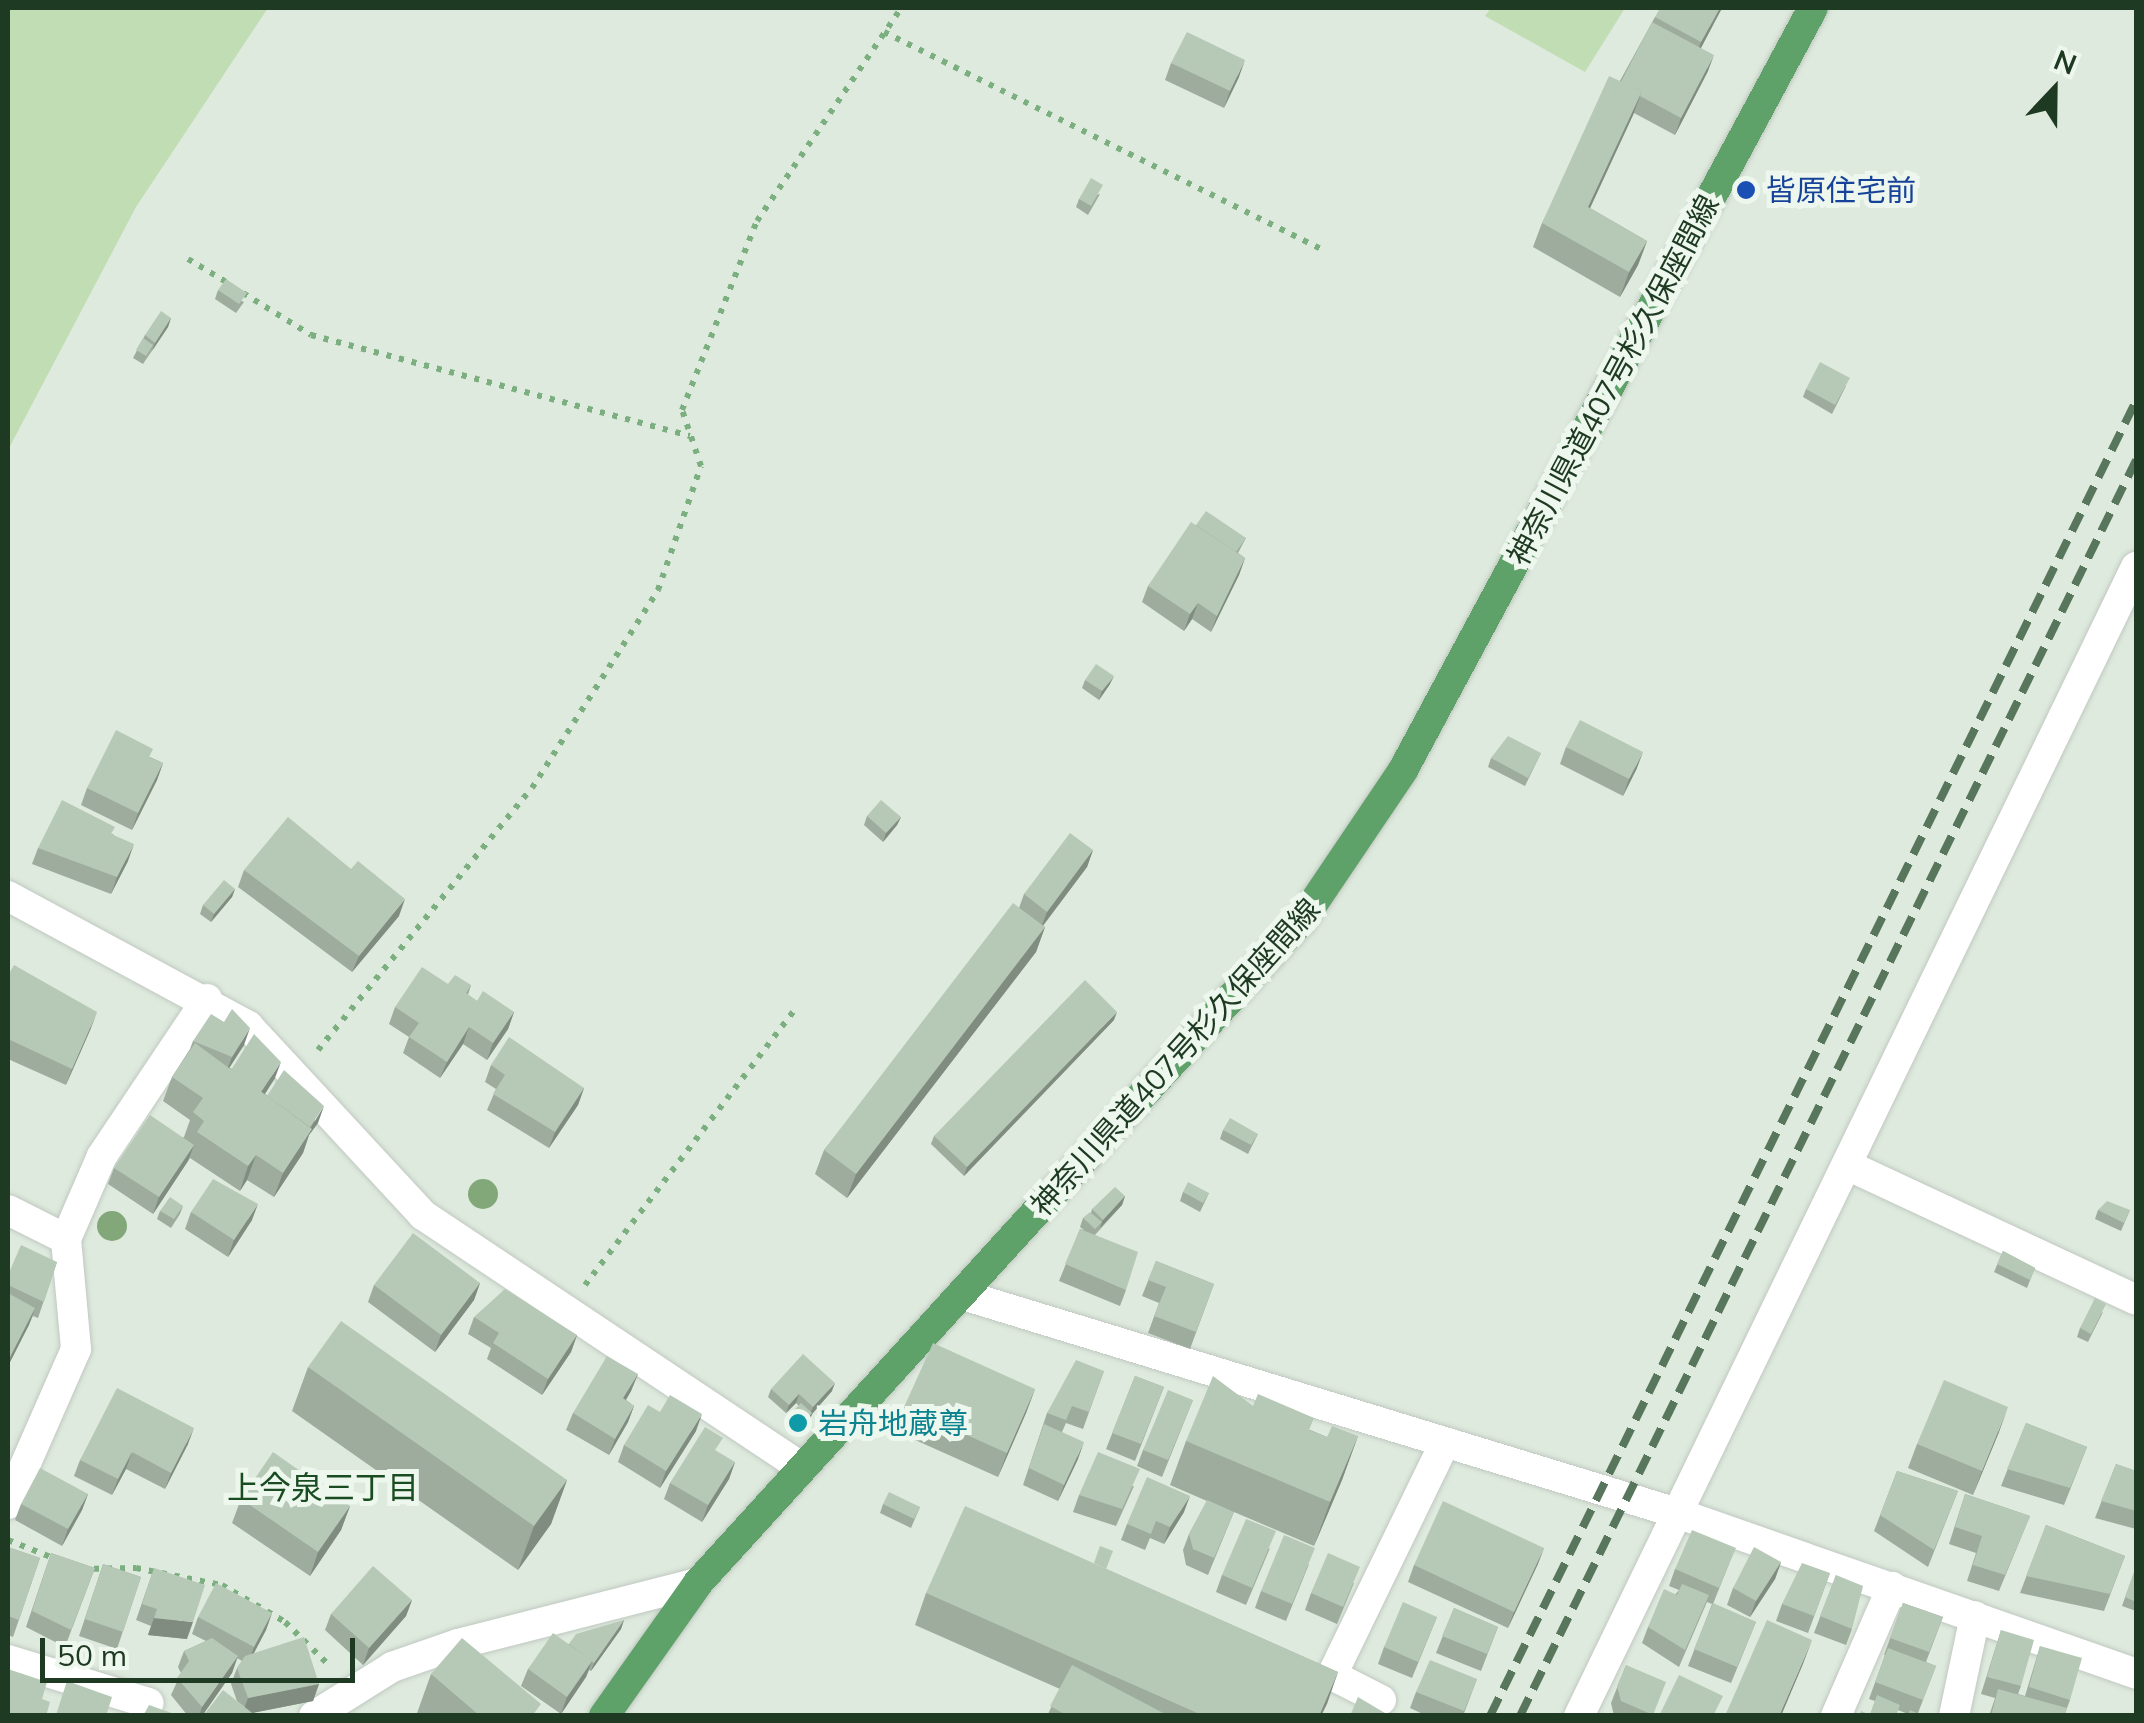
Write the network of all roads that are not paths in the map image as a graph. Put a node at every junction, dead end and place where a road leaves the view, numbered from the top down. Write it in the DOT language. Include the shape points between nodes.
graph roads {
  1 [pos="1812,8"];
  2 [pos="2136,567"];
  3 [pos="8,896"];
  4 [pos="206,999"];
  5 [pos="1847,1165"];
  6 [pos="8,1210"];
  7 [pos="66,1239"];
  8 [pos="962,1295"];
  9 [pos="2136,1300"];
  10 [pos="1442,1448"];
  11 [pos="802,1468"];
  12 [pos="8,1504"];
  13 [pos="1677,1513"];
  14 [pos="698,1583"];
  15 [pos="1892,1586"];
  16 [pos="1975,1616"];
  17 [pos="8,1660"];
  18 [pos="1300,1661"];
  19 [pos="2136,1674"];
  20 [pos="1332,1675"];
  21 [pos="1382,1700"];
  22 [pos="150,1703"];
  23 [pos="314,1716"];
  24 [pos="604,1716"];
  25 [pos="1578,1716"];
  26 [pos="1836,1716"];
  27 [pos="1954,1716"];
  1 -- 8 [label="main road, 神奈川県道407号杉久保座間線" via="1403,770 1302,920"];
  2 -- 5 [label="street"];
  3 -- 4 [label="street"];
  4 -- 7 [label="street" via="102,1156"];
  4 -- 11 [label="street" via="295,1069 424,1215"];
  5 -- 9 [label="street"];
  5 -- 13 [label="street"];
  6 -- 7 [label="street"];
  7 -- 12 [label="street" via="76,1350"];
  8 -- 10 [label="street"];
  8 -- 11 [label="main road, 神奈川県道407号杉久保座間線"];
  10 -- 13 [label="street"];
  10 -- 20 [label="street"];
  11 -- 14 [label="main road, 神奈川県道407号杉久保座間線"];
  13 -- 15 [label="street"];
  13 -- 25 [label="street"];
  14 -- 23 [label="street" via="458,1644 352,1691"];
  14 -- 24 [label="main road, 神奈川県道407号杉久保座間線"];
  15 -- 16 [label="street"];
  15 -- 26 [label="street"];
  16 -- 19 [label="street"];
  16 -- 27 [label="street"];
  17 -- 22 [label="street"];
  18 -- 20 [label="street"];
  20 -- 21 [label="street"];
}
